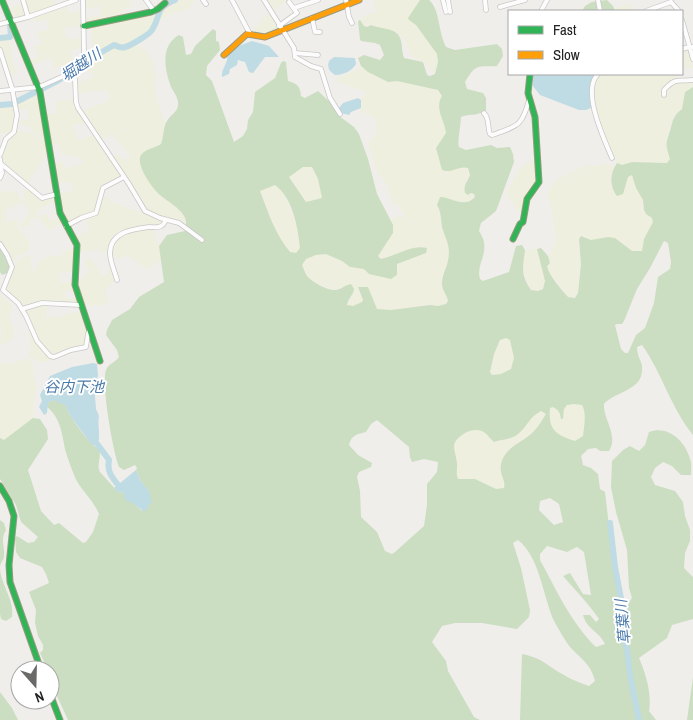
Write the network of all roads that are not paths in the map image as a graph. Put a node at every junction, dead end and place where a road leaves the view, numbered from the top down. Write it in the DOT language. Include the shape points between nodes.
graph roads {
  1 [pos="2,0"];
  2 [pos="23,0"];
  3 [pos="76,0"];
  4 [pos="83,0"];
  5 [pos="146,0"];
  6 [pos="203,0"];
  7 [pos="232,0"];
  8 [pos="264,0"];
  9 [pos="318,0"];
  10 [pos="359,0"];
  11 [pos="443,0"];
  12 [pos="448,0"];
  13 [pos="485,0"];
  14 [pos="525,0"];
  15 [pos="671,1"];
  16 [pos="289,2"];
  17 [pos="347,2"];
  18 [pos="509,2"];
  19 [pos="165,3"];
  20 [pos="206,4"];
  21 [pos="500,7"];
  22 [pos="294,8"];
  23 [pos="486,10"];
  24 [pos="648,10"];
  25 [pos="154,11"];
  26 [pos="28,17"];
  27 [pos="312,18"];
  28 [pos="11,21"];
  29 [pos="352,23"];
  30 [pos="683,23"];
  31 [pos="0,24"];
  32 [pos="84,26"];
  33 [pos="280,28"];
  34 [pos="320,32"];
  35 [pos="250,34"];
  36 [pos="691,48"];
  37 [pos="0,50"];
  38 [pos="295,53"];
  39 [pos="224,55"];
  40 [pos="318,55"];
  41 [pos="693,59"];
  42 [pos="70,73"];
  43 [pos="530,75"];
  44 [pos="597,75"];
  45 [pos="693,80"];
  46 [pos="13,90"];
  47 [pos="39,90"];
  48 [pos="0,91"];
  49 [pos="664,95"];
  50 [pos="530,100"];
  51 [pos="484,113"];
  52 [pos="340,114"];
  53 [pos="612,158"];
  54 [pos="0,160"];
  55 [pos="124,177"];
  56 [pos="0,178"];
  57 [pos="57,194"];
  58 [pos="166,220"];
  59 [pos="65,227"];
  60 [pos="512,239"];
  61 [pos="202,240"];
  62 [pos="0,244"];
  63 [pos="117,280"];
  64 [pos="81,305"];
  65 [pos="22,309"];
  66 [pos="90,328"];
  67 [pos="100,361"];
  68 [pos="0,486"];
  69 [pos="37,660"];
  1 -- 28 [label="street"];
  2 -- 26 [label="street"];
  3 -- 26 [label="street"];
  4 -- 32 [label="street"];
  5 -- 25 [label="street"];
  6 -- 20 [label="street"];
  7 -- 35 [label="street"];
  8 -- 33 [label="street"];
  9 -- 22 [label="street"];
  10 -- 17 [label="street"];
  11 -- 12 [label="street" via="448,12"];
  13 -- 23 [label="street"];
  14 -- 18 [label="street"];
  15 -- 24 [label="street"];
  16 -- 22 [label="street"];
  17 -- 27 [label="street"];
  17 -- 29 [label="street"];
  18 -- 21 [label="street"];
  19 -- 25 [label="street"];
  22 -- 33 [label="street" via="297,13"];
  25 -- 32 [label="street"];
  26 -- 28 [label="street"];
  27 -- 33 [label="street"];
  27 -- 34 [label="street" via="315,32"];
  28 -- 31 [label="street"];
  28 -- 47 [label="street"];
  30 -- 36 [label="street"];
  32 -- 42 [label="street" via="83,57"];
  33 -- 35 [label="street" via="265,37"];
  33 -- 38 [label="street"];
  35 -- 39 [label="street"];
  36 -- 41 [label="street"];
  37 -- 46 [label="street"];
  38 -- 40 [label="street"];
  38 -- 52 [label="street" via="296,58 321,69 330,98"];
  42 -- 47 [label="street"];
  42 -- 55 [label="street" via="75,78 77,105"];
  43 -- 50 [label="street"];
  44 -- 53 [label="street" via="592,85 595,116"];
  45 -- 49 [label="street" via="680,79 670,84"];
  46 -- 47 [label="street"];
  46 -- 48 [label="street"];
  46 -- 54 [label="street" via="17,115 14,132 6,139"];
  47 -- 57 [label="street"];
  50 -- 51 [label="street" via="519,124 492,135"];
  50 -- 60 [label="street" via="535,117 539,182 529,196 523,222"];
  54 -- 56 [label="street"];
  54 -- 57 [label="street" via="42,198"];
  55 -- 58 [label="street" via="145,211"];
  55 -- 59 [label="street" via="104,188 96,213"];
  57 -- 59 [label="street"];
  58 -- 61 [label="street" via="179,223"];
  58 -- 63 [label="street" via="159,228 131,230 114,240 110,251"];
  59 -- 64 [label="street" via="76,244 74,280"];
  62 -- 65 [label="street" via="12,267 3,290"];
  64 -- 65 [label="street" via="42,303"];
  64 -- 66 [label="street"];
  65 -- 66 [label="street" via="37,341 52,357 86,347"];
  66 -- 67 [label="street"];
  68 -- 69 [label="street" via="14,516 10,582"];
}
